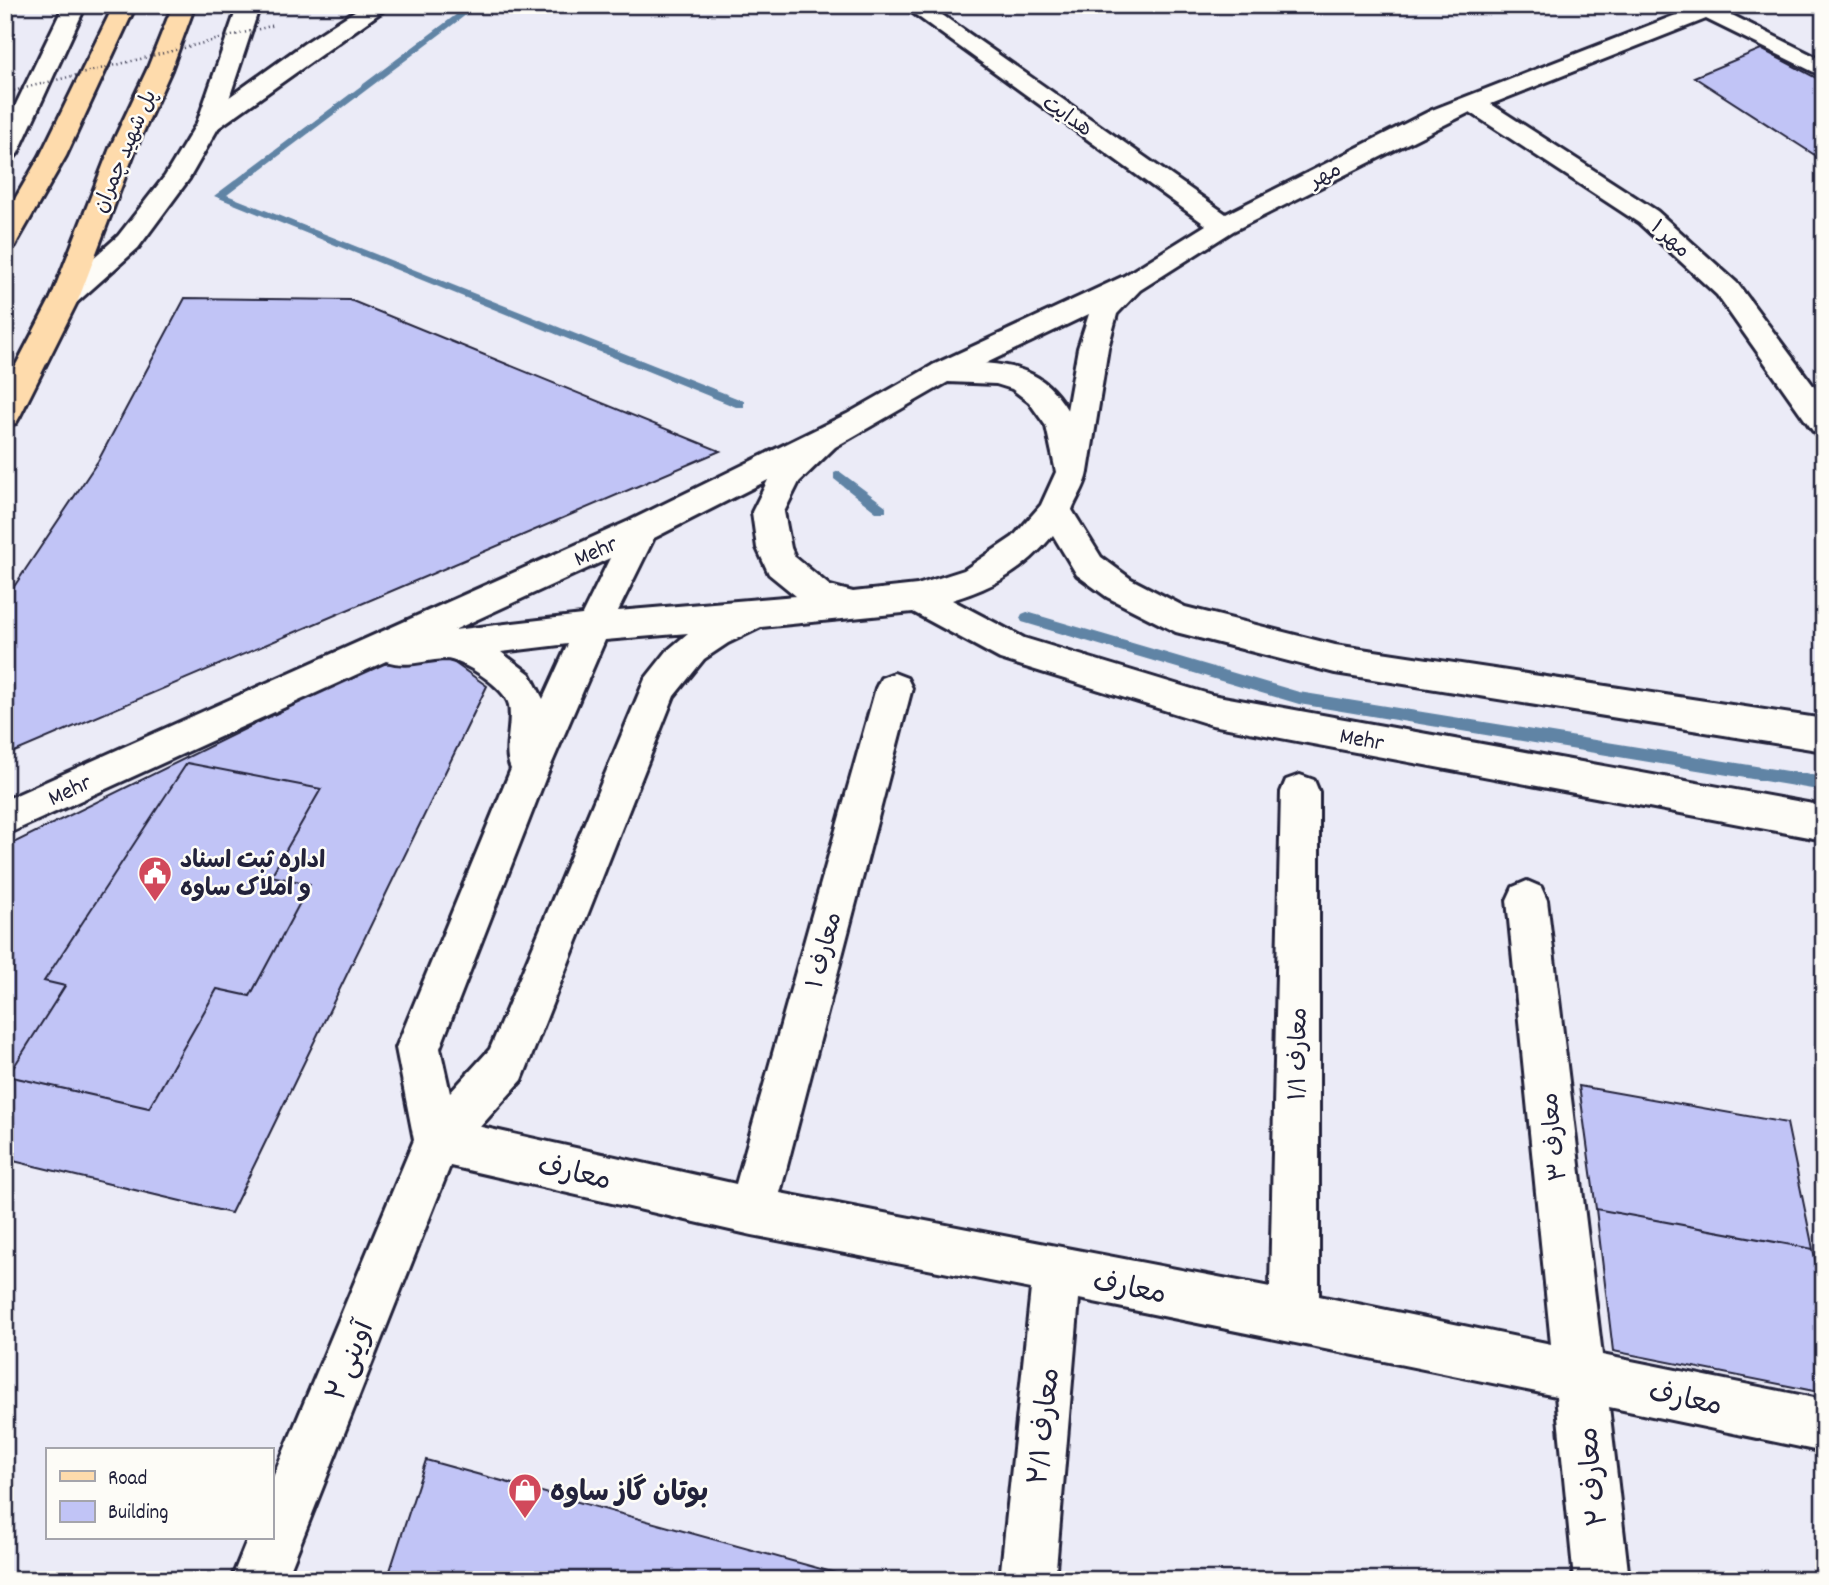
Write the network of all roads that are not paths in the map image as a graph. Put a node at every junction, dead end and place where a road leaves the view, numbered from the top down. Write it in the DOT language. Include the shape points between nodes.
graph roads {
  1 [pos="75,5"];
  2 [pos="125,5"];
  3 [pos="184,5"];
  4 [pos="249,5"];
  5 [pos="380,5"];
  6 [pos="913,5"];
  7 [pos="1715,8"];
  8 [pos="1824,70"];
  9 [pos="1473,103"];
  10 [pos="209,123"];
  11 [pos="5,153"];
  12 [pos="1224,225"];
  13 [pos="5,240"];
  14 [pos="1133,282"];
  15 [pos="65,298"];
  16 [pos="943,372"];
  17 [pos="5,416"];
  18 [pos="1824,423"];
  19 [pos="825,438"];
  20 [pos="1072,472"];
  21 [pos="1055,511"];
  22 [pos="640,530"];
  23 [pos="917,598"];
  24 [pos="853,605"];
  25 [pos="762,611"];
  26 [pos="593,627"];
  27 [pos="453,645"];
  28 [pos="362,655"];
  29 [pos="894,688"];
  30 [pos="1824,735"];
  31 [pos="526,779"];
  32 [pos="1300,792"];
  33 [pos="5,818"];
  34 [pos="1824,823"];
  35 [pos="1527,900"];
  36 [pos="437,1140"];
  37 [pos="752,1212"];
  38 [pos="1057,1272"];
  39 [pos="1294,1316"];
  40 [pos="1580,1375"];
  41 [pos="1824,1426"];
  42 [pos="258,1580"];
  43 [pos="1027,1580"];
  44 [pos="1602,1580"];
  1 -- 11 [label="street"];
  2 -- 13 [label="main road" via="53,156"];
  3 -- 15 [label="main road, پل شهید چمران"];
  4 -- 10 [label="street"];
  5 -- 10 [label="street"];
  6 -- 12 [label="street, هدایت"];
  7 -- 8 [label="street"];
  7 -- 9 [label="street, مهر"];
  9 -- 12 [label="street, مهر"];
  9 -- 18 [label="street, مهر ۱" via="1648,217 1727,289"];
  10 -- 15 [label="street" via="176,179 128,242"];
  12 -- 14 [label="street, مهر"];
  14 -- 16 [label="street, مهر"];
  14 -- 20 [label="street, Mehr" via="1104,311 1093,348"];
  15 -- 17 [label="main road, پل شهید چمران"];
  16 -- 19 [label="street, مهر"];
  16 -- 20 [label="street" via="997,374 1023,382 1040,395 1061,424"];
  19 -- 22 [label="street, Mehr"];
  19 -- 24 [label="street" via="788,475 768,512 774,548 780,565 821,597"];
  20 -- 21 [label="street, Mehr"];
  21 -- 23 [label="street, Mehr" via="1025,546 976,580"];
  21 -- 30 [label="street" via="1089,566 1176,618 1335,659"];
  22 -- 26 [label="street"];
  22 -- 28 [label="street, Mehr"];
  23 -- 24 [label="street, Mehr"];
  23 -- 34 [label="street, Mehr" via="1013,649 1212,710"];
  24 -- 25 [label="street, Mehr"];
  25 -- 26 [label="street, Mehr"];
  25 -- 36 [label="street" via="711,633 676,663 658,689 506,1064"];
  26 -- 27 [label="street, Mehr"];
  26 -- 31 [label="street"];
  27 -- 28 [label="street, Mehr"];
  27 -- 31 [label="street" via="520,686 527,703"];
  28 -- 33 [label="street, Mehr"];
  29 -- 37 [label="street, معارف ۱"];
  31 -- 36 [label="street" via="418,1048"];
  32 -- 39 [label="street, معارف ۱/۱"];
  35 -- 40 [label="street, معارف ۳"];
  36 -- 37 [label="street, معارف"];
  36 -- 42 [label="street, ۲ آوینی"];
  37 -- 38 [label="street, معارف"];
  38 -- 39 [label="street, معارف"];
  38 -- 43 [label="street, معارف ۲/۱"];
  39 -- 40 [label="street, معارف"];
  40 -- 41 [label="street, معارف"];
  40 -- 44 [label="street, معارف ۲"];
}
